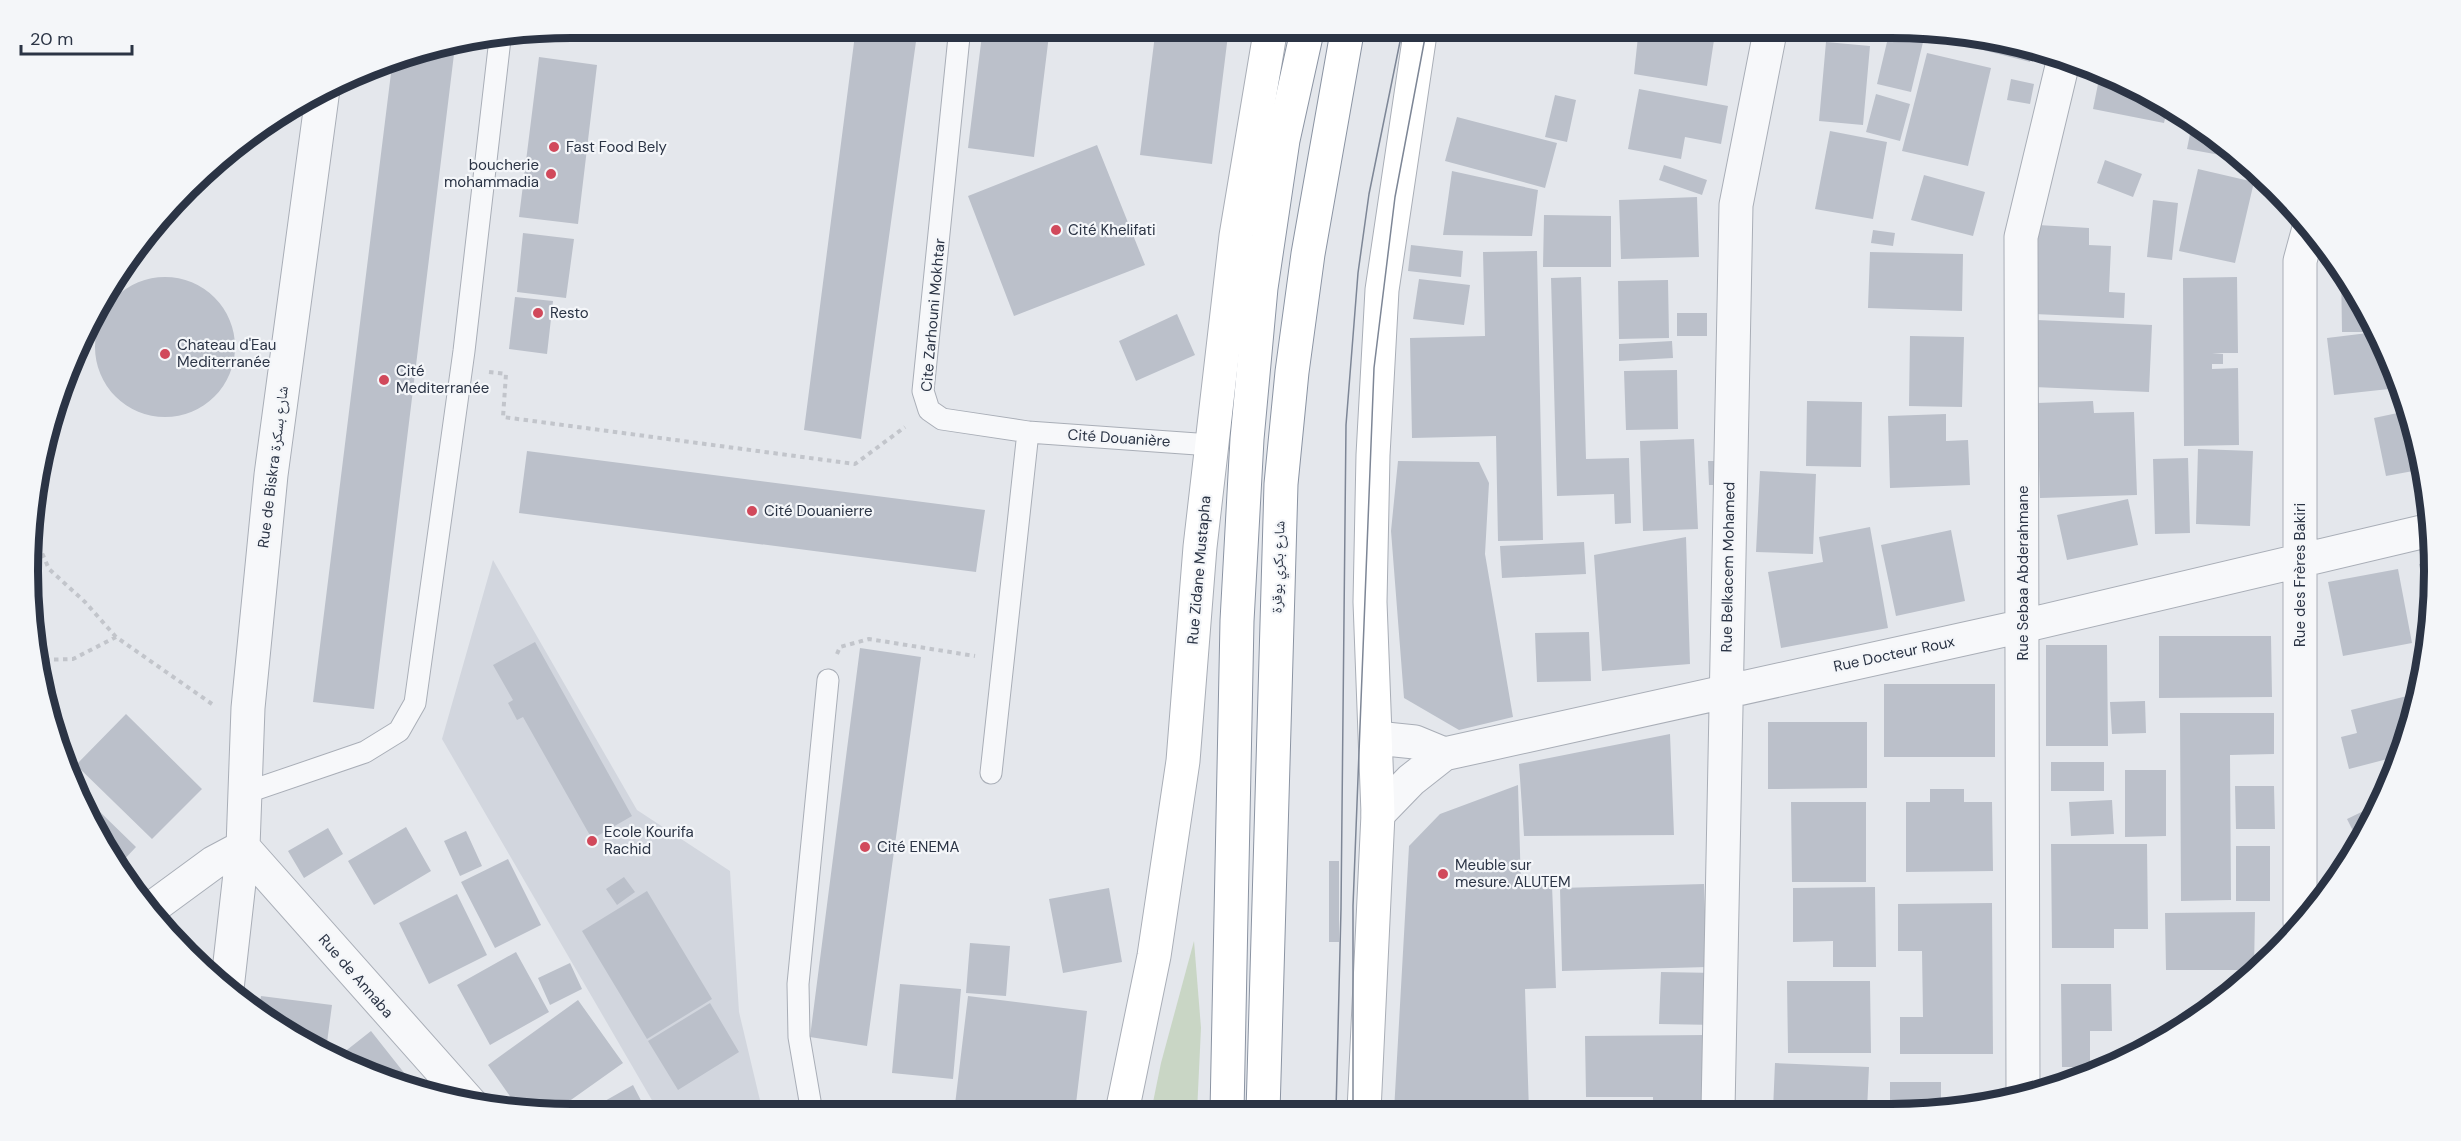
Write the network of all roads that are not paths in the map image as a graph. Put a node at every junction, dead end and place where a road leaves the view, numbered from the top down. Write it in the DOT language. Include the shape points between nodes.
graph roads {
  1 [pos="959,38"];
  2 [pos="1269,38"];
  3 [pos="1306,38"];
  4 [pos="1346,38"];
  5 [pos="1419,38"];
  6 [pos="1769,38"];
  7 [pos="500,42"];
  8 [pos="2062,66"];
  9 [pos="322,99"];
  10 [pos="2306,238"];
  11 [pos="1028,432"];
  12 [pos="1211,445"];
  13 [pos="2422,532"];
  14 [pos="2300,559"];
  15 [pos="2023,626"];
  16 [pos="828,680"];
  17 [pos="1726,691"];
  18 [pos="1376,738"];
  19 [pos="1444,754"];
  20 [pos="991,773"];
  21 [pos="245,793"];
  22 [pos="1378,814"];
  23 [pos="243,847"];
  24 [pos="156,905"];
  25 [pos="2300,911"];
  26 [pos="228,978"];
  27 [pos="2023,1086"];
  28 [pos="460,1091"];
  29 [pos="810,1103"];
  30 [pos="1124,1103"];
  31 [pos="1227,1103"];
  32 [pos="1263,1103"];
  33 [pos="1364,1103"];
  34 [pos="1718,1103"];
  1 -- 11 [label="lane, Cite Zarhouni Mokhtar" via="923,391 929,410 942,419"];
  2 -- 12 [label="main road, Rue Zidane Mustapha" via="1236,236"];
  3 -- 31 [label="main road" via="1283,140 1262,277 1247,439 1237,621"];
  4 -- 32 [label="main road, شارع بكري بوقرة" via="1308,255 1281,484"];
  5 -- 18 [label="main road" via="1382,290 1371,539"];
  6 -- 17 [label="street, Rue Belkacem Mohamed" via="1736,205"];
  7 -- 21 [label="lane" via="461,369 415,702 399,731 365,752"];
  8 -- 15 [label="street, Rue Sebaa Abderahmane" via="2021,237"];
  9 -- 21 [label="street, Rue de Biskra شارع بسكرة" via="271,475"];
  10 -- 14 [label="street, Rue des Frères Bakiri" via="2300,261"];
  11 -- 12 [label="lane, Cité Douanière"];
  11 -- 20 [label="lane"];
  12 -- 30 [label="main road, Rue Zidane Mustapha" via="1183,761 1154,956"];
  13 -- 14 [label="street, Rue Docteur Roux"];
  14 -- 15 [label="street, Rue Docteur Roux"];
  14 -- 25 [label="street, Rue des Frères Bakiri"];
  15 -- 17 [label="street, Rue Docteur Roux"];
  15 -- 27 [label="street, Rue Sebaa Abderahmane"];
  16 -- 29 [label="lane" via="798,984 799,1037"];
  17 -- 19 [label="street, Rue Docteur Roux"];
  17 -- 34 [label="street, Rue Belkacem Mohamed"];
  18 -- 19 [label="street" via="1415,742"];
  18 -- 22 [label="main road"];
  19 -- 22 [label="street, Rue Docteur Roux"];
  21 -- 23 [label="street, Rue de Biskra شارع بسكرة"];
  22 -- 33 [label="main road"];
  23 -- 24 [label="street" via="213,863"];
  23 -- 26 [label="street, Rue de Biskra شارع بسكرة"];
  23 -- 28 [label="street, Rue de Annaba"];
}
